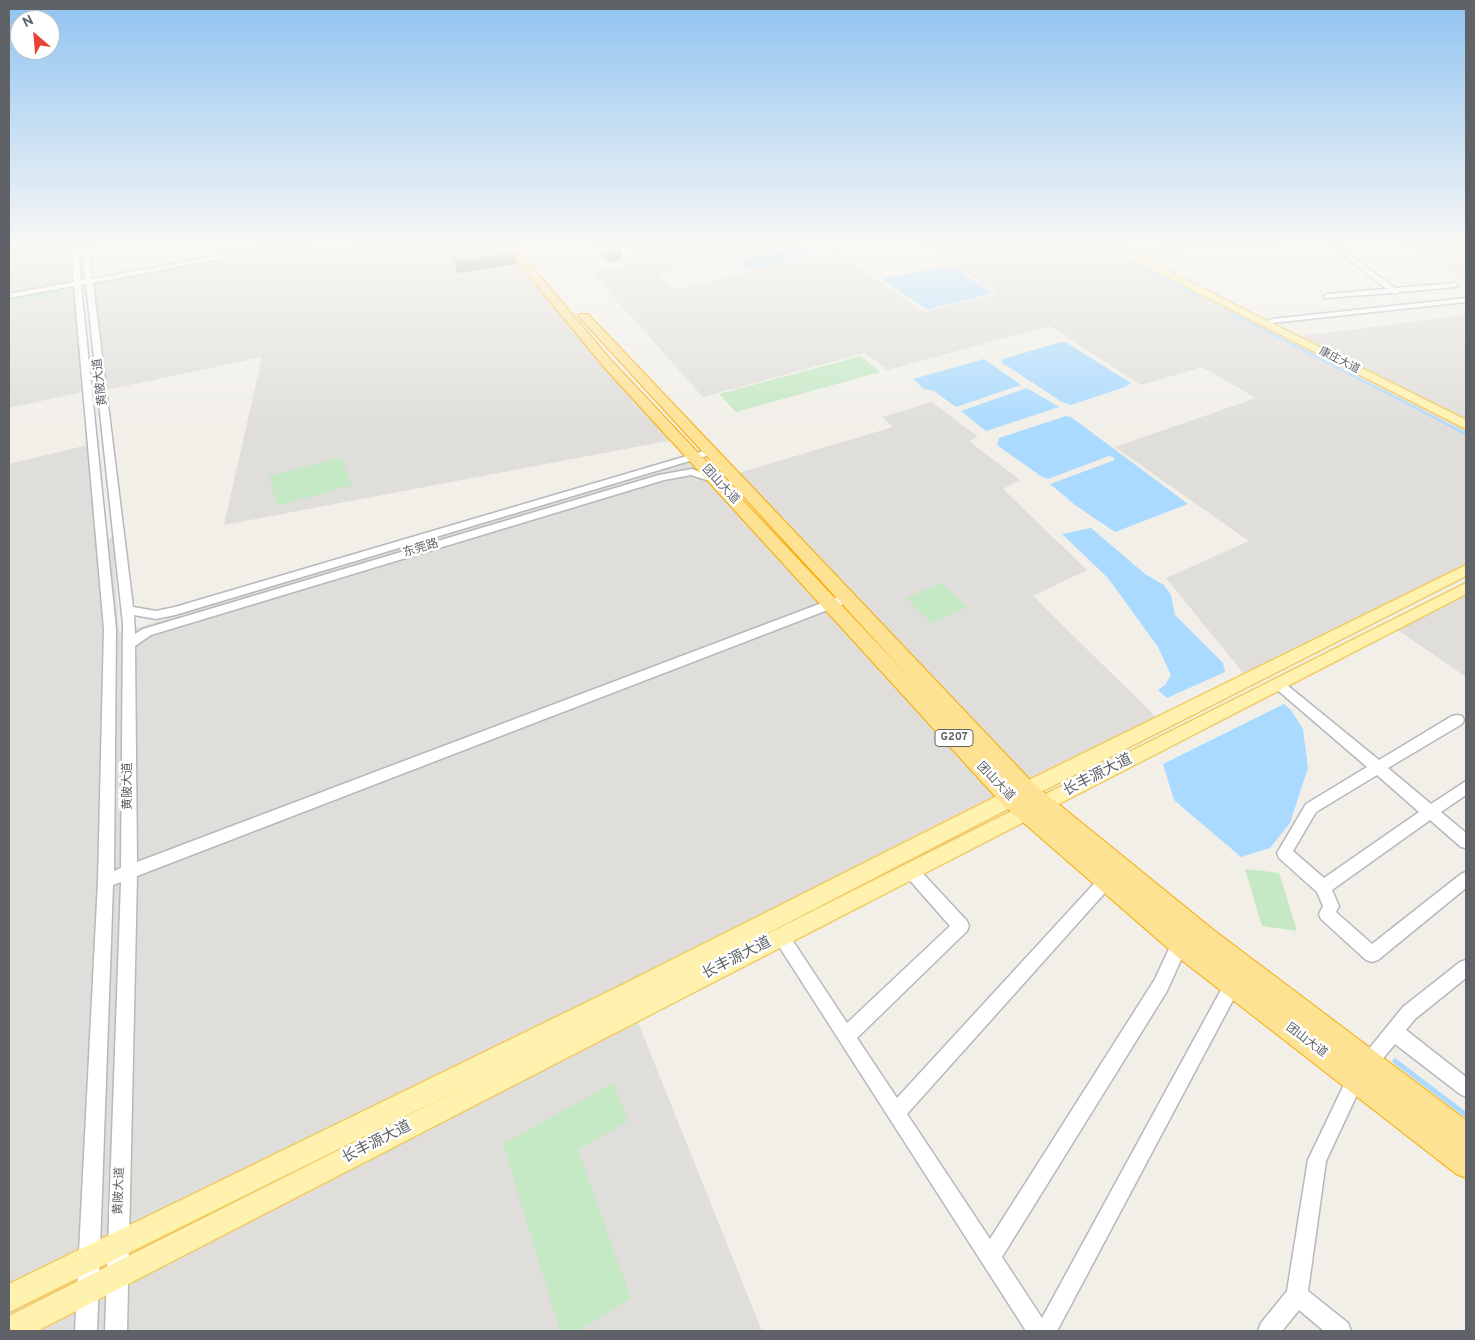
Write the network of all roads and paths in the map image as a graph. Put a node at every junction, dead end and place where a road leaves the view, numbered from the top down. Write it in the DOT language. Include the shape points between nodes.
graph roads {
  1 [pos="85,306"];
  2 [pos="86,306"];
  3 [pos="560,306"];
  4 [pos="575,306"];
  5 [pos="1230,306"];
  6 [pos="1241,306"];
  7 [pos="1391,306"];
  8 [pos="1272,321"];
  9 [pos="1466,419"];
  10 [pos="1466,425"];
  11 [pos="702,455"];
  12 [pos="716,480"];
  13 [pos="1466,570"];
  14 [pos="1466,588"];
  15 [pos="839,602"];
  16 [pos="128,610"];
  17 [pos="129,644"];
  18 [pos="1278,684"];
  19 [pos="1457,720"];
  20 [pos="1378,768"];
  21 [pos="1466,787"];
  22 [pos="1027,801"];
  23 [pos="1430,812"];
  24 [pos="1466,842"];
  25 [pos="911,871"];
  26 [pos="129,873"];
  27 [pos="1466,879"];
  28 [pos="106,881"];
  29 [pos="1106,881"];
  30 [pos="1323,887"];
  31 [pos="781,937"];
  32 [pos="1180,944"];
  33 [pos="1466,968"];
  34 [pos="1233,985"];
  35 [pos="1394,1032"];
  36 [pos="846,1036"];
  37 [pos="1368,1063"];
  38 [pos="1356,1078"];
  39 [pos="1466,1088"];
  40 [pos="896,1113"];
  41 [pos="1466,1137"];
  42 [pos="1466,1164"];
  43 [pos="118,1245"];
  44 [pos="990,1257"];
  45 [pos="89,1259"];
  46 [pos="118,1275"];
  47 [pos="88,1290"];
  48 [pos="1297,1295"];
  49 [pos="9,1298"];
  50 [pos="9,1331"];
  51 [pos="86,1331"];
  52 [pos="116,1331"];
  53 [pos="1038,1331"];
  54 [pos="1046,1331"];
  55 [pos="1270,1331"];
  56 [pos="1340,1331"];
  1 -- 28 [label="street, 黄陂大道" via="110,629"];
  2 -- 16 [label="street, 黄陂大道"];
  3 -- 11 [label="highway, 团山大道 / G207" via="607,363"];
  4 -- 11 [label="highway, 团山大道 / G207"];
  5 -- 10 [label="main road, 康庄大道"];
  6 -- 8 [label="main road, 康庄大道"];
  7 -- 8 [label="street"];
  8 -- 9 [label="main road, 康庄大道"];
  11 -- 12 [label="highway, 团山大道 / G207"];
  11 -- 15 [label="highway, 团山大道 / G207"];
  11 -- 16 [label="street, 东莞路" via="175,611 156,615"];
  12 -- 15 [label="highway, 团山大道 / G207"];
  12 -- 17 [label="street, 东莞路" via="692,472 663,477 147,632"];
  13 -- 22 [label="main road, 长丰源大道"];
  14 -- 18 [label="main road, 长丰源大道"];
  15 -- 22 [label="highway, 团山大道 / G207"];
  15 -- 26 [label="street"];
  16 -- 17 [label="street, 黄陂大道"];
  17 -- 26 [label="street, 黄陂大道"];
  18 -- 20 [label="street"];
  18 -- 22 [label="main road, 长丰源大道"];
  19 -- 20 [label="street"];
  20 -- 23 [label="street"];
  20 -- 30 [label="street" via="1312,808 1284,853"];
  21 -- 23 [label="street"];
  22 -- 25 [label="main road, 长丰源大道"];
  22 -- 29 [label="highway, 团山大道 / G207"];
  22 -- 37 [label="highway, 团山大道 / G207"];
  22 -- 43 [label="main road, 长丰源大道"];
  23 -- 24 [label="street"];
  23 -- 30 [label="street"];
  25 -- 31 [label="main road, 长丰源大道"];
  25 -- 36 [label="street" via="961,926"];
  26 -- 28 [label="street"];
  26 -- 43 [label="street, 黄陂大道"];
  27 -- 30 [label="street" via="1372,954 1327,914 1331,906"];
  28 -- 45 [label="street, 黄陂大道"];
  29 -- 32 [label="highway, 团山大道 / G207"];
  29 -- 40 [label="street"];
  31 -- 36 [label="street"];
  31 -- 46 [label="main road, 长丰源大道"];
  32 -- 34 [label="highway, 团山大道 / G207"];
  32 -- 44 [label="street" via="1161,985"];
  33 -- 35 [label="street" via="1410,1013"];
  34 -- 38 [label="highway, 团山大道 / G207"];
  34 -- 54 [label="street"];
  35 -- 37 [label="street"];
  35 -- 39 [label="street"];
  36 -- 40 [label="street"];
  37 -- 38 [label="street"];
  37 -- 41 [label="highway, 团山大道 / G207"];
  38 -- 42 [label="highway, 团山大道 / G207"];
  38 -- 48 [label="street" via="1317,1160"];
  40 -- 44 [label="street"];
  43 -- 45 [label="main road, 长丰源大道"];
  43 -- 46 [label="street, 黄陂大道"];
  44 -- 53 [label="street"];
  45 -- 47 [label="street, 黄陂大道"];
  45 -- 49 [label="main road, 长丰源大道"];
  46 -- 47 [label="main road, 长丰源大道"];
  46 -- 52 [label="street, 黄陂大道"];
  47 -- 50 [label="main road, 长丰源大道"];
  47 -- 51 [label="street, 黄陂大道"];
  48 -- 55 [label="street"];
  48 -- 56 [label="street"];
}
